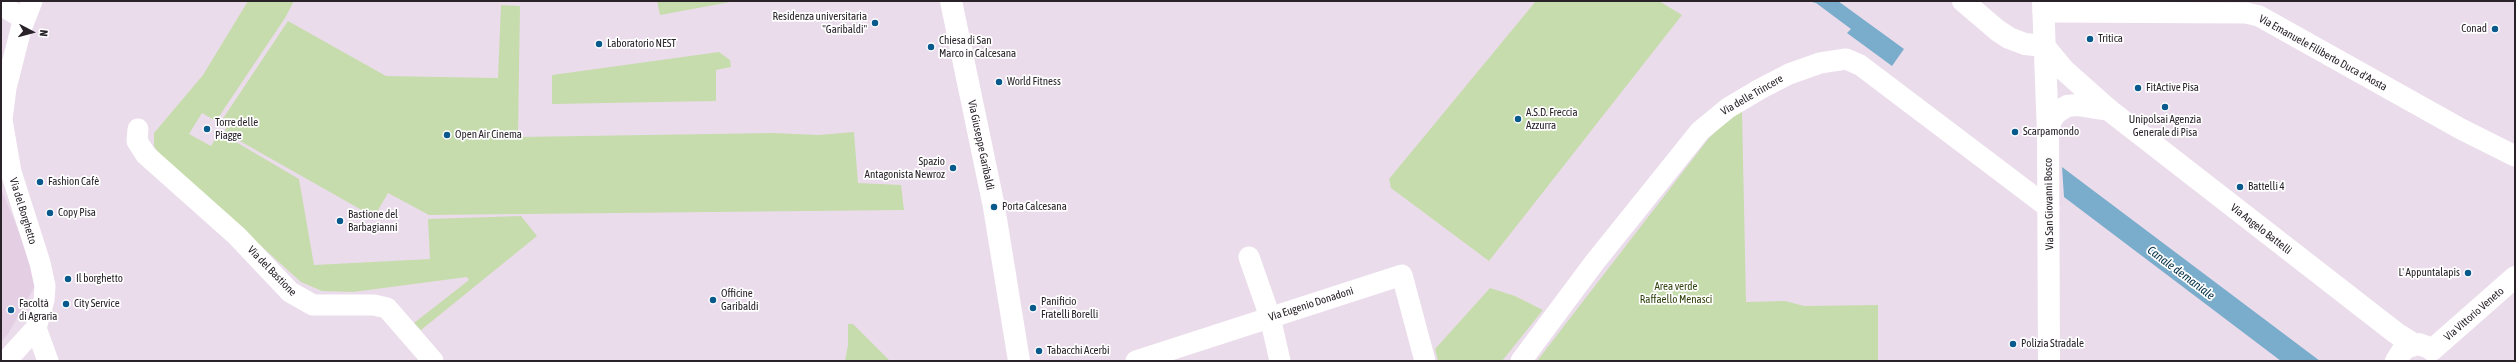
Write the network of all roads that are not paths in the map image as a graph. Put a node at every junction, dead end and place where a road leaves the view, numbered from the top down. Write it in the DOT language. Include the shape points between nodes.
graph roads {
  1 [pos="951,1"];
  2 [pos="1964,1"];
  3 [pos="1,5"];
  4 [pos="2043,7"];
  5 [pos="28,10"];
  6 [pos="2044,46"];
  7 [pos="2110,110"];
  8 [pos="138,129"];
  9 [pos="2048,134"];
  10 [pos="2510,154"];
  11 [pos="2049,199"];
  12 [pos="1249,257"];
  13 [pos="2515,278"];
  14 [pos="1270,317"];
  15 [pos="36,328"];
  16 [pos="2433,355"];
  17 [pos="6,361"];
  18 [pos="48,361"];
  19 [pos="433,361"];
  20 [pos="1019,361"];
  21 [pos="1136,361"];
  22 [pos="1280,361"];
  23 [pos="1425,361"];
  24 [pos="1520,361"];
  25 [pos="2050,361"];
  26 [pos="2396,361"];
  1 -- 20 [label="main road, Via Giuseppe Garibaldi" via="994,207"];
  2 -- 6 [label="main road" via="2009,38 2025,44"];
  3 -- 5 [label="street"];
  4 -- 6 [label="main road, Via San Giovanni Bosco"];
  4 -- 10 [label="street, Via Emanuele Filiberto Duca d'Aosta" via="2246,13 2259,16"];
  5 -- 15 [label="street, Via del Borghetto" via="6,88 2,120 11,172 45,286 41,315"];
  6 -- 7 [label="main road, Via Angelo Battelli" via="2064,70"];
  6 -- 9 [label="main road, Via San Giovanni Bosco"];
  7 -- 9 [label="main road, Via Angelo Battelli" via="2084,105 2067,106 2053,116"];
  7 -- 16 [label="main road, Via Angelo Battelli" via="2396,333"];
  8 -- 19 [label="street, Via del Bastione" via="137,141 146,155 237,236 290,292 313,305 374,305 387,308"];
  9 -- 11 [label="main road, Via San Giovanni Bosco"];
  11 -- 24 [label="street, Via delle Trincere" via="1860,65 1846,59 1820,63 1789,74 1760,89 1728,108 1700,131 1618,232"];
  11 -- 25 [label="main road, Via San Giovanni Bosco"];
  12 -- 14 [label="street"];
  13 -- 16 [label="main road, Via Vittorio Veneto"];
  14 -- 21 [label="street, Via Eugenio Donadoni"];
  14 -- 22 [label="street"];
  14 -- 23 [label="street, Via Eugenio Donadoni" via="1402,275"];
  15 -- 17 [label="street"];
  15 -- 18 [label="street"];
  16 -- 26 [label="main road, Via Vittorio Veneto" via="2402,350"];
}
